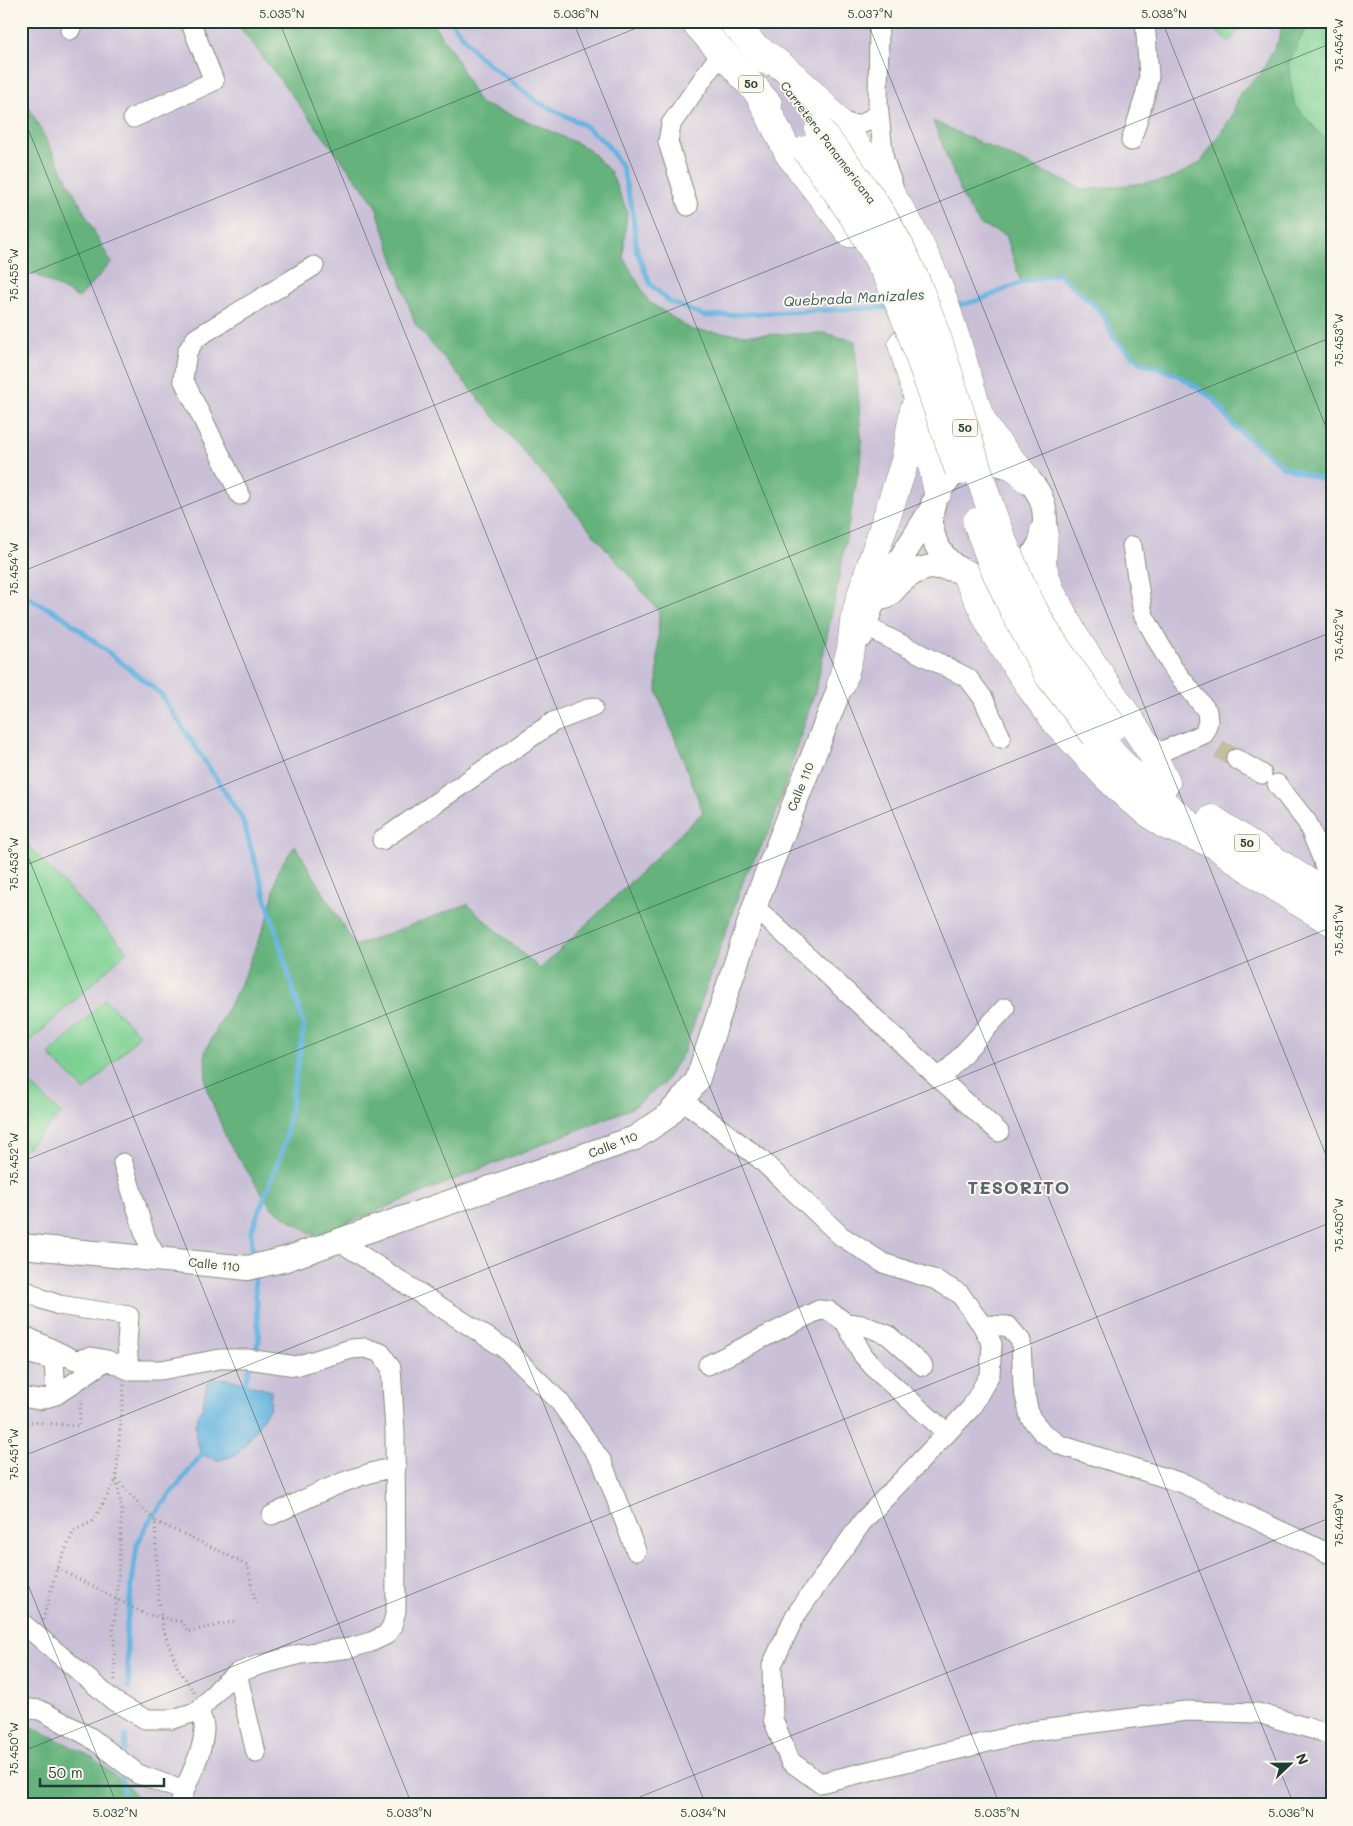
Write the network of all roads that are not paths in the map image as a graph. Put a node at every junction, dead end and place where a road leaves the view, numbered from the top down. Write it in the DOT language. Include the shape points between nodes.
graph roads {
  1 [pos="190,21"];
  2 [pos="694,21"];
  3 [pos="732,21"];
  4 [pos="879,21"];
  5 [pos="1145,21"];
  6 [pos="721,52"];
  7 [pos="757,90"];
  8 [pos="879,112"];
  9 [pos="133,118"];
  10 [pos="819,132"];
  11 [pos="1131,141"];
  12 [pos="688,206"];
  13 [pos="899,207"];
  14 [pos="314,266"];
  15 [pos="917,396"];
  16 [pos="1026,478"];
  17 [pos="240,495"];
  18 [pos="935,500"];
  19 [pos="1044,531"];
  20 [pos="1132,546"];
  21 [pos="963,572"];
  22 [pos="868,616"];
  23 [pos="841,685"];
  24 [pos="593,707"];
  25 [pos="1104,730"];
  26 [pos="1001,738"];
  27 [pos="1153,755"];
  28 [pos="1236,759"];
  29 [pos="1166,783"];
  30 [pos="382,840"];
  31 [pos="1219,846"];
  32 [pos="1332,894"];
  33 [pos="1332,898"];
  34 [pos="754,907"];
  35 [pos="1332,922"];
  36 [pos="1005,1008"];
  37 [pos="940,1079"];
  38 [pos="682,1100"];
  39 [pos="999,1132"];
  40 [pos="123,1163"];
  41 [pos="339,1241"];
  42 [pos="21,1246"];
  43 [pos="157,1258"];
  44 [pos="21,1288"];
  45 [pos="845,1322"];
  46 [pos="982,1324"];
  47 [pos="21,1334"];
  48 [pos="21,1351"];
  49 [pos="75,1360"];
  50 [pos="107,1360"];
  51 [pos="54,1362"];
  52 [pos="708,1365"];
  53 [pos="923,1366"];
  54 [pos="129,1370"];
  55 [pos="56,1396"];
  56 [pos="21,1397"];
  57 [pos="944,1435"];
  58 [pos="396,1467"];
  59 [pos="272,1516"];
  60 [pos="636,1551"];
  61 [pos="1332,1555"];
  62 [pos="28,1620"];
  63 [pos="237,1673"];
  64 [pos="196,1702"];
  65 [pos="21,1708"];
  66 [pos="1332,1735"];
  67 [pos="256,1753"];
  68 [pos="182,1798"];
  1 -- 9 [label="street" via="214,81"];
  2 -- 6 [label="highway, Carretera Panamericana / 50"];
  3 -- 10 [label="highway, Carretera Panamericana / 50"];
  4 -- 8 [label="street"];
  5 -- 11 [label="street" via="1149,76"];
  6 -- 7 [label="highway, Carretera Panamericana / 50"];
  6 -- 12 [label="street" via="671,124 668,142"];
  7 -- 10 [label="highway, Carretera Panamericana / 50"];
  7 -- 15 [label="highway" via="789,154 850,232 875,276 888,303"];
  8 -- 10 [label="street" via="860,125"];
  8 -- 13 [label="street" via="884,160"];
  10 -- 13 [label="highway" via="863,156"];
  10 -- 25 [label="highway, Carretera Panamericana / 50, bridge" via="837,192 879,259 896,294 991,561 1014,612 1049,676"];
  13 -- 16 [label="highway" via="936,280 979,414 989,433"];
  14 -- 17 [label="street" via="196,338 187,352 182,379"];
  15 -- 18 [label="highway"];
  15 -- 23 [label="highway" via="905,461 860,598"];
  16 -- 18 [label="main road" via="1012,468 979,464 948,478"];
  16 -- 19 [label="main road" via="1042,502"];
  18 -- 21 [label="main road" via="931,527 936,545 947,560"];
  18 -- 22 [label="main road, Calle 110"];
  19 -- 21 [label="main road" via="1035,551 1008,574 979,577"];
  19 -- 27 [label="highway" via="1042,564 1050,590"];
  20 -- 27 [label="street" via="1143,614 1172,667 1207,711 1204,734"];
  21 -- 22 [label="main road" via="946,567 922,568 909,575"];
  21 -- 31 [label="highway" via="995,634 1033,691 1056,722 1107,777 1165,825"];
  22 -- 23 [label="main road, Calle 110"];
  22 -- 26 [label="street" via="968,678 983,698"];
  23 -- 34 [label="main road, Calle 110"];
  24 -- 30 [label="street" via="553,722"];
  25 -- 29 [label="highway, Carretera Panamericana / 50"];
  25 -- 31 [label="highway, Carretera Panamericana / 50" via="1121,764"];
  27 -- 29 [label="highway"];
  28 -- 32 [label="street" via="1269,779 1307,822"];
  29 -- 33 [label="highway, Carretera Panamericana / 50" via="1232,833"];
  31 -- 35 [label="highway, Carretera Panamericana / 50" via="1259,876"];
  34 -- 37 [label="street"];
  34 -- 38 [label="main road, Calle 110" via="697,1081"];
  36 -- 37 [label="street"];
  37 -- 39 [label="street"];
  38 -- 41 [label="main road, Calle 110" via="665,1118 635,1138"];
  38 -- 46 [label="street" via="759,1158 841,1236 883,1263 936,1280 960,1294"];
  40 -- 43 [label="street" via="146,1238"];
  41 -- 43 [label="main road, Calle 110" via="248,1268"];
  41 -- 60 [label="street" via="507,1350 559,1400 602,1462"];
  42 -- 43 [label="main road, Calle 110"];
  44 -- 54 [label="street" via="59,1305 129,1316"];
  45 -- 52 [label="street" via="829,1311 819,1310"];
  45 -- 53 [label="street" via="863,1324 888,1335"];
  45 -- 57 [label="street" via="863,1356 939,1426"];
  46 -- 57 [label="street" via="992,1344 990,1374 971,1408"];
  46 -- 61 [label="street" via="1008,1326 1020,1341 1023,1387 1030,1417 1042,1432 1060,1445 1185,1484"];
  47 -- 49 [label="street"];
  48 -- 51 [label="street"];
  49 -- 50 [label="street" via="91,1357"];
  49 -- 51 [label="street"];
  50 -- 54 [label="street"];
  50 -- 55 [label="street"];
  51 -- 55 [label="street"];
  54 -- 58 [label="street" via="161,1370 247,1359 296,1366 351,1348 381,1353 391,1368"];
  55 -- 56 [label="street" via="39,1400"];
  57 -- 66 [label="street" via="863,1521 795,1616 783,1640 772,1665 773,1719 790,1761 820,1783 1033,1731 1186,1711 1258,1713"];
  58 -- 59 [label="street" via="341,1482"];
  58 -- 63 [label="street" via="396,1611 386,1635 350,1648 302,1654"];
  62 -- 64 [label="street" via="114,1701 145,1719 173,1720"];
  63 -- 64 [label="street"];
  63 -- 67 [label="street"];
  64 -- 68 [label="street" via="205,1728"];
  65 -- 68 [label="street" via="40,1710 90,1737 138,1774"];
}
